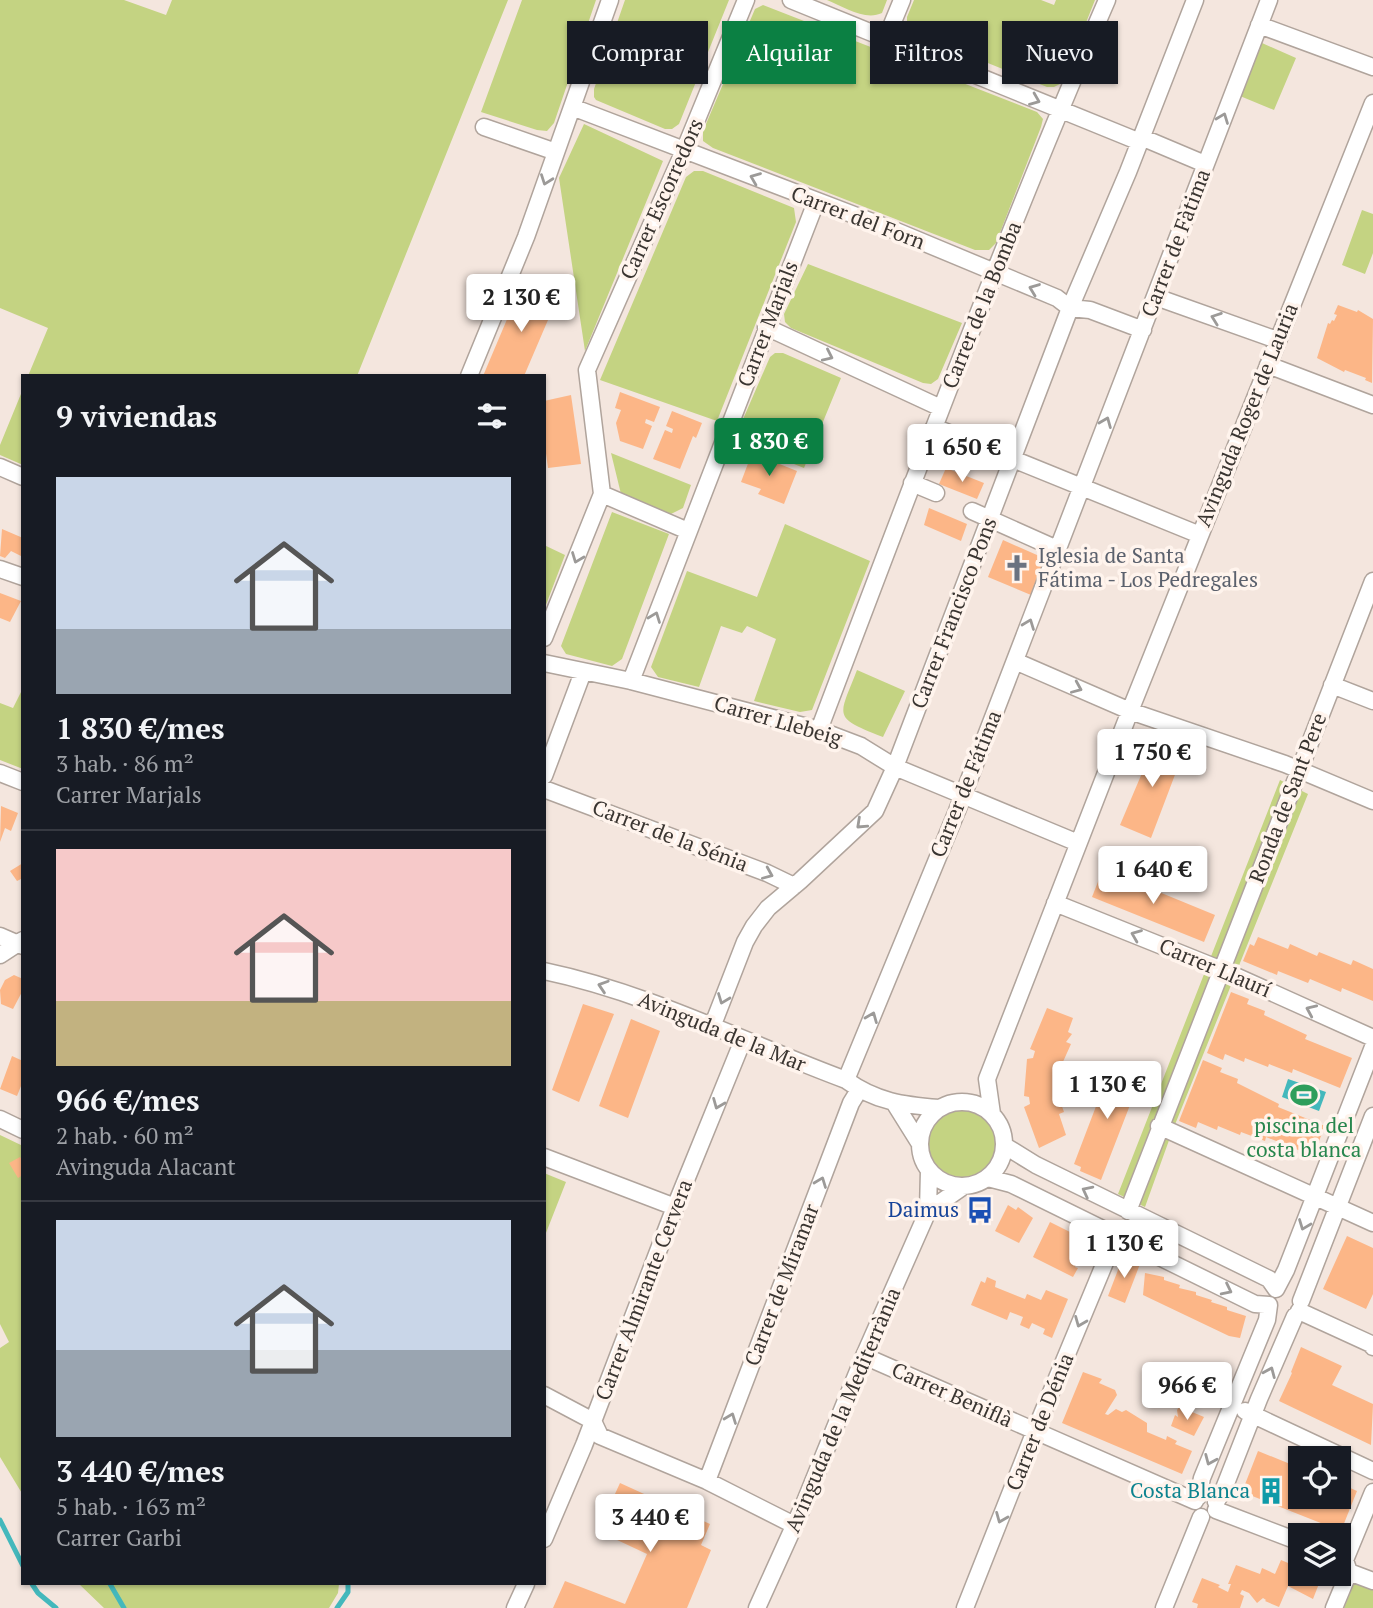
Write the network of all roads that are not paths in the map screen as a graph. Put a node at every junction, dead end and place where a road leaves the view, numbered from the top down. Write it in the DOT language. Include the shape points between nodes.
graph roads {
  1 [pos="610,0"];
  2 [pos="746,0"];
  3 [pos="791,0"];
  4 [pos="902,0"];
  5 [pos="1107,0"];
  6 [pos="1195,0"];
  7 [pos="1263,2"];
  8 [pos="893,21"];
  9 [pos="1259,25"];
  10 [pos="870,32"];
  11 [pos="1373,67"];
  12 [pos="988,80"];
  13 [pos="1373,103"];
  14 [pos="572,107"];
  15 [pos="1060,109"];
  16 [pos="484,127"];
  17 [pos="1140,139"];
  18 [pos="684,150"];
  19 [pos="556,152"];
  20 [pos="1205,164"];
  21 [pos="816,202"];
  22 [pos="995,273"];
  23 [pos="1156,297"];
  24 [pos="1070,308"];
  25 [pos="766,327"];
  26 [pos="1143,330"];
  27 [pos="1277,340"];
  28 [pos="1268,365"];
  29 [pos="470,374"];
  30 [pos="1373,405"];
  31 [pos="941,408"];
  32 [pos="934,426"];
  33 [pos="1012,460"];
  34 [pos="1,472"];
  35 [pos="21,477"];
  36 [pos="912,483"];
  37 [pos="1081,485"];
  38 [pos="936,492"];
  39 [pos="601,494"];
  40 [pos="972,511"];
  41 [pos="989,520"];
  42 [pos="688,531"];
  43 [pos="1200,535"];
  44 [pos="1057,549"];
  45 [pos="0,569"];
  46 [pos="21,576"];
  47 [pos="1373,581"];
  48 [pos="546,633"];
  49 [pos="1014,662"];
  50 [pos="546,663"];
  51 [pos="583,672"];
  52 [pos="631,681"];
  53 [pos="1332,685"];
  54 [pos="1373,701"];
  55 [pos="1130,711"];
  56 [pos="819,730"];
  57 [pos="895,766"];
  58 [pos="546,771"];
  59 [pos="1299,771"];
  60 [pos="0,773"];
  61 [pos="21,781"];
  62 [pos="546,790"];
  63 [pos="963,794"];
  64 [pos="1373,801"];
  65 [pos="1078,843"];
  66 [pos="794,886"];
  67 [pos="1055,903"];
  68 [pos="0,936"];
  69 [pos="21,943"];
  70 [pos="0,955"];
  71 [pos="1222,970"];
  72 [pos="546,971"];
  73 [pos="712,1027"];
  74 [pos="1373,1038"];
  75 [pos="743,1040"];
  76 [pos="1373,1047"];
  77 [pos="987,1079"];
  78 [pos="852,1085"];
  79 [pos="956,1102"];
  80 [pos="895,1104"];
  81 [pos="940,1108"];
  82 [pos="992,1114"];
  83 [pos="1373,1116"];
  84 [pos="0,1119"];
  85 [pos="1160,1126"];
  86 [pos="21,1129"];
  87 [pos="1369,1136"];
  88 [pos="920,1144"];
  89 [pos="1005,1146"];
  90 [pos="546,1158"];
  91 [pos="929,1170"];
  92 [pos="988,1178"];
  93 [pos="964,1186"];
  94 [pos="1315,1196"];
  95 [pos="675,1207"];
  96 [pos="1337,1207"];
  97 [pos="928,1211"];
  98 [pos="1128,1211"];
  99 [pos="1373,1223"];
  100 [pos="1116,1236"];
  101 [pos="1276,1289"];
  102 [pos="1269,1306"];
  103 [pos="1299,1309"];
  104 [pos="1373,1345"];
  105 [pos="864,1356"];
  106 [pos="546,1396"];
  107 [pos="1233,1405"];
  108 [pos="1254,1415"];
  109 [pos="593,1421"];
  110 [pos="1035,1431"];
  111 [pos="1373,1471"];
  112 [pos="707,1481"];
  113 [pos="1373,1492"];
  114 [pos="1205,1505"];
  115 [pos="794,1525"];
  116 [pos="546,1534"];
  117 [pos="1288,1537"];
  118 [pos="1351,1546"];
  119 [pos="1351,1567"];
  120 [pos="1373,1581"];
  121 [pos="526,1585"];
  122 [pos="1339,1586"];
  123 [pos="515,1608"];
  124 [pos="757,1608"];
  125 [pos="965,1608"];
  126 [pos="1164,1608"];
  127 [pos="1334,1608"];
  1 -- 14 [label="street"];
  2 -- 18 [label="street, Carrer Escorredors"];
  3 -- 10 [label="street"];
  4 -- 8 [label="street"];
  5 -- 15 [label="street, Carrer de la Bomba"];
  6 -- 17 [label="street, Carrer Francisco Pons"];
  7 -- 9 [label="street, Carrer de Fàtima"];
  9 -- 11 [label="street"];
  20 -- 9 [label="street, Carrer de Fàtima, one-way"];
  12 -- 15 [label="street, one-way"];
  13 -- 27 [label="street, Avinguda Roger de Lauria"];
  14 -- 18 [label="street, Carrer del Forn"];
  14 -- 19 [label="street"];
  15 -- 17 [label="street"];
  15 -- 22 [label="street, Carrer de la Bomba"];
  16 -- 19 [label="street"];
  17 -- 20 [label="street"];
  17 -- 24 [label="street, Carrer Francisco Pons"];
  21 -- 18 [label="street, Carrer del Forn, one-way"];
  18 -- 39 [label="street, Carrer Escorredors" via="587,370"];
  19 -- 29 [label="street, one-way"];
  20 -- 23 [label="street, Carrer de Fàtima"];
  21 -- 22 [label="street, Carrer del Forn"];
  21 -- 25 [label="street, Carrer Marjals"];
  24 -- 22 [label="street, Carrer del Forn, one-way" via="1057,298"];
  22 -- 31 [label="street, Carrer de la Bomba"];
  23 -- 26 [label="street, Carrer de Fàtima"];
  27 -- 23 [label="street, one-way"];
  24 -- 26 [label="street, Carrer del Forn" via="1090,310"];
  24 -- 33 [label="street, Carrer Francisco Pons"];
  25 -- 31 [label="street, one-way"];
  25 -- 42 [label="street, Carrer Marjals"];
  37 -- 26 [label="street, Carrer de Fàtima, one-way"];
  27 -- 28 [label="street, Avinguda Roger de Lauria"];
  28 -- 30 [label="street"];
  28 -- 43 [label="street, Avinguda Roger de Lauria"];
  31 -- 32 [label="street, Carrer de la Bomba"];
  32 -- 33 [label="street"];
  32 -- 36 [label="street, Carrer de la Bomba"];
  33 -- 37 [label="street"];
  33 -- 41 [label="street, Carrer Francisco Pons"];
  34 -- 35 [label="street"];
  36 -- 38 [label="street"];
  36 -- 56 [label="street, Carrer de la Bomba"];
  37 -- 43 [label="street"];
  37 -- 44 [label="street, Carrer de Fátima"];
  39 -- 42 [label="street"];
  39 -- 48 [label="street, Carrer Escorredors, one-way"];
  40 -- 41 [label="street"];
  41 -- 44 [label="street"];
  41 -- 57 [label="street, Carrer Francisco Pons"];
  52 -- 42 [label="street, Carrer Marjals, one-way"];
  43 -- 55 [label="street, Avinguda Roger de Lauria"];
  49 -- 44 [label="street, Carrer de Fátima, one-way"];
  45 -- 46 [label="street"];
  47 -- 53 [label="street, Ronda de Sant Pere"];
  49 -- 55 [label="street, one-way"];
  49 -- 63 [label="street, Carrer de Fátima"];
  50 -- 51 [label="street, Carrer Llebeig"];
  51 -- 52 [label="street, Carrer Llebeig"];
  51 -- 58 [label="street"];
  52 -- 56 [label="street, Carrer Llebeig"];
  53 -- 54 [label="street"];
  53 -- 59 [label="street, Ronda de Sant Pere"];
  55 -- 59 [label="street"];
  55 -- 65 [label="street, Avinguda Roger de Lauria"];
  56 -- 57 [label="street, Carrer Llebeig" via="861,746"];
  57 -- 63 [label="street, Carrer Llebeig"];
  57 -- 66 [label="street, Carrer Francisco Pons, one-way" via="875,811"];
  59 -- 64 [label="street"];
  59 -- 71 [label="street, Ronda de Sant Pere"];
  60 -- 61 [label="street"];
  62 -- 66 [label="street, Carrer de la Sénia, one-way"];
  63 -- 65 [label="street, Carrer Llebeig"];
  78 -- 63 [label="street, Carrer de Fátima, one-way"];
  65 -- 67 [label="street, Avinguda Roger de Lauria"];
  66 -- 73 [label="street, Carrer Francisco Pons, one-way" via="754,926"];
  71 -- 67 [label="street, Carrer Llaurí, one-way"];
  67 -- 77 [label="street, Avinguda Roger de Lauria"];
  68 -- 69 [label="street"];
  69 -- 70 [label="street"];
  74 -- 71 [label="street, Carrer Llaurí, one-way"];
  71 -- 85 [label="street, Ronda de Sant Pere"];
  73 -- 72 [label="street, Avinguda de la Mar, one-way" via="631,995"];
  73 -- 75 [label="street, Avinguda de la Mar"];
  75 -- 78 [label="street, Avinguda de la Mar"];
  75 -- 95 [label="street, Carrer Almirante Cervera, one-way"];
  76 -- 94 [label="street"];
  77 -- 79 [label="street"];
  77 -- 82 [label="street"];
  78 -- 80 [label="street, Avinguda de la Mar"];
  112 -- 78 [label="street, Carrer de Miramar, one-way" via="846,1116"];
  79 -- 81 [label="street"];
  79 -- 82 [label="street" via="981,1106"];
  80 -- 81 [label="street, Avinguda de la Mar"];
  80 -- 88 [label="street"];
  81 -- 88 [label="street" via="922,1130"];
  82 -- 89 [label="street"];
  83 -- 87 [label="street"];
  84 -- 86 [label="street"];
  85 -- 94 [label="street"];
  85 -- 98 [label="street, Ronda de Sant Pere"];
  87 -- 96 [label="street"];
  88 -- 91 [label="street"];
  89 -- 92 [label="street" via="997,1169"];
  98 -- 89 [label="street, one-way"];
  90 -- 95 [label="street"];
  91 -- 93 [label="street" via="951,1185"];
  91 -- 97 [label="street"];
  92 -- 93 [label="street"];
  92 -- 100 [label="street" via="1011,1184"];
  93 -- 97 [label="street"];
  94 -- 96 [label="street"];
  94 -- 101 [label="street, one-way"];
  95 -- 109 [label="street, Carrer Almirante Cervera"];
  96 -- 99 [label="street"];
  96 -- 103 [label="street"];
  97 -- 105 [label="street, Avinguda de la Mediterrània"];
  98 -- 101 [label="street" via="1269,1279"];
  100 -- 102 [label="street, one-way" via="1255,1304"];
  100 -- 110 [label="street, Carrer de Dénia, one-way"];
  101 -- 102 [label="street"];
  101 -- 103 [label="street" via="1292,1288 1300,1295"];
  102 -- 103 [label="street" via="1285,1319"];
  102 -- 107 [label="street"];
  103 -- 104 [label="street"];
  108 -- 103 [label="street, one-way"];
  105 -- 110 [label="street, Carrer Beniflà"];
  105 -- 115 [label="street, Avinguda de la Mediterrània"];
  106 -- 109 [label="street"];
  107 -- 108 [label="street"];
  107 -- 114 [label="street, one-way" via="1202,1478"];
  108 -- 111 [label="street"];
  108 -- 114 [label="street" via="1223,1491"];
  109 -- 112 [label="street" via="600,1436"];
  109 -- 116 [label="street, Carrer Almirante Cervera"];
  110 -- 114 [label="street, Carrer Beniflà"];
  110 -- 125 [label="street, Carrer de Dénia, one-way"];
  112 -- 115 [label="street"];
  113 -- 118 [label="street"];
  114 -- 117 [label="street, Carrer Beniflà"];
  114 -- 126 [label="street"];
  115 -- 124 [label="street, Avinguda de la Mediterrània"];
  119 -- 120 [label="street"];
  121 -- 123 [label="street"];
  122 -- 127 [label="street"];
}
